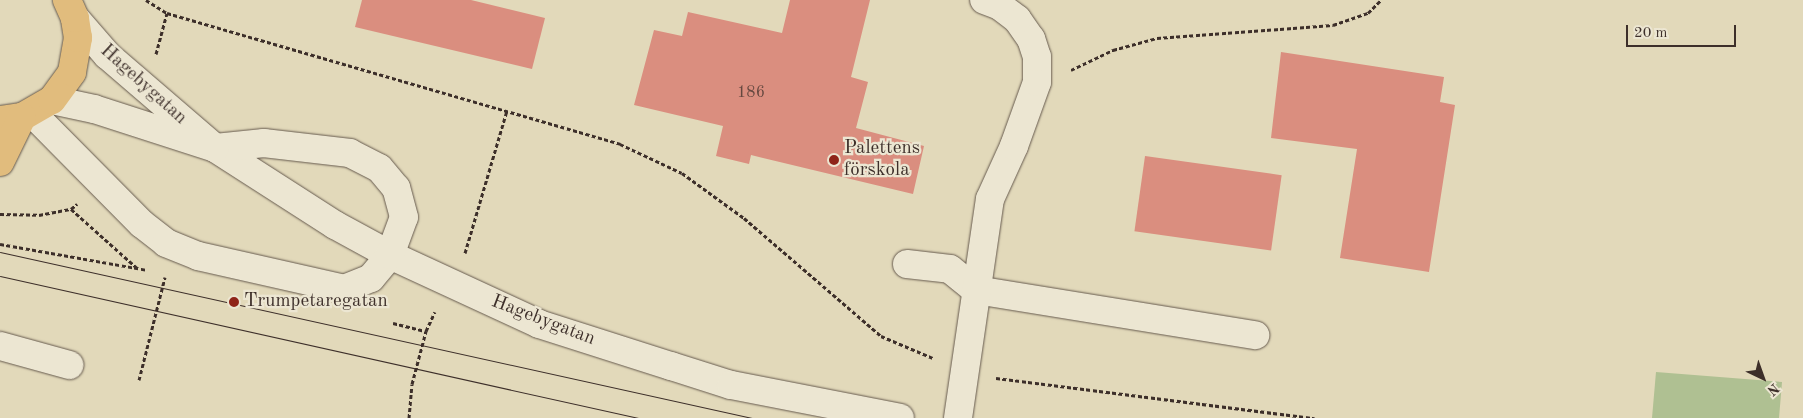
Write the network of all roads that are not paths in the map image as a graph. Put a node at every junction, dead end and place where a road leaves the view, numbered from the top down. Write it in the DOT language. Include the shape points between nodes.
graph roads {
  1 [pos="984,0"];
  2 [pos="70,5"];
  3 [pos="27,112"];
  4 [pos="214,148"];
  5 [pos="0,162"];
  6 [pos="390,255"];
  7 [pos="907,264"];
  8 [pos="976,290"];
  9 [pos="1255,334"];
  10 [pos="0,346"];
  11 [pos="69,365"];
  12 [pos="900,418"];
  13 [pos="958,418"];
  1 -- 8 [label="street" via="1000,6 1017,19 1031,39 1037,57 1037,74 1014,146 990,199"];
  2 -- 3 [label="main road" via="78,38 72,72"];
  2 -- 4 [label="street, Hagebygatan" via="107,55"];
  3 -- 4 [label="street, Hagebygatan" via="94,109"];
  3 -- 5 [label="main road"];
  3 -- 6 [label="street" via="142,224 166,243 198,256 344,289 371,278"];
  4 -- 6 [label="street, Hagebygatan" via="335,225"];
  4 -- 6 [label="street" via="264,143 350,153 379,168 396,188 404,217"];
  6 -- 12 [label="street, Hagebygatan" via="539,324 731,385"];
  7 -- 8 [label="street" via="950,269"];
  8 -- 9 [label="street"];
  8 -- 13 [label="street"];
  10 -- 11 [label="street"];
}
